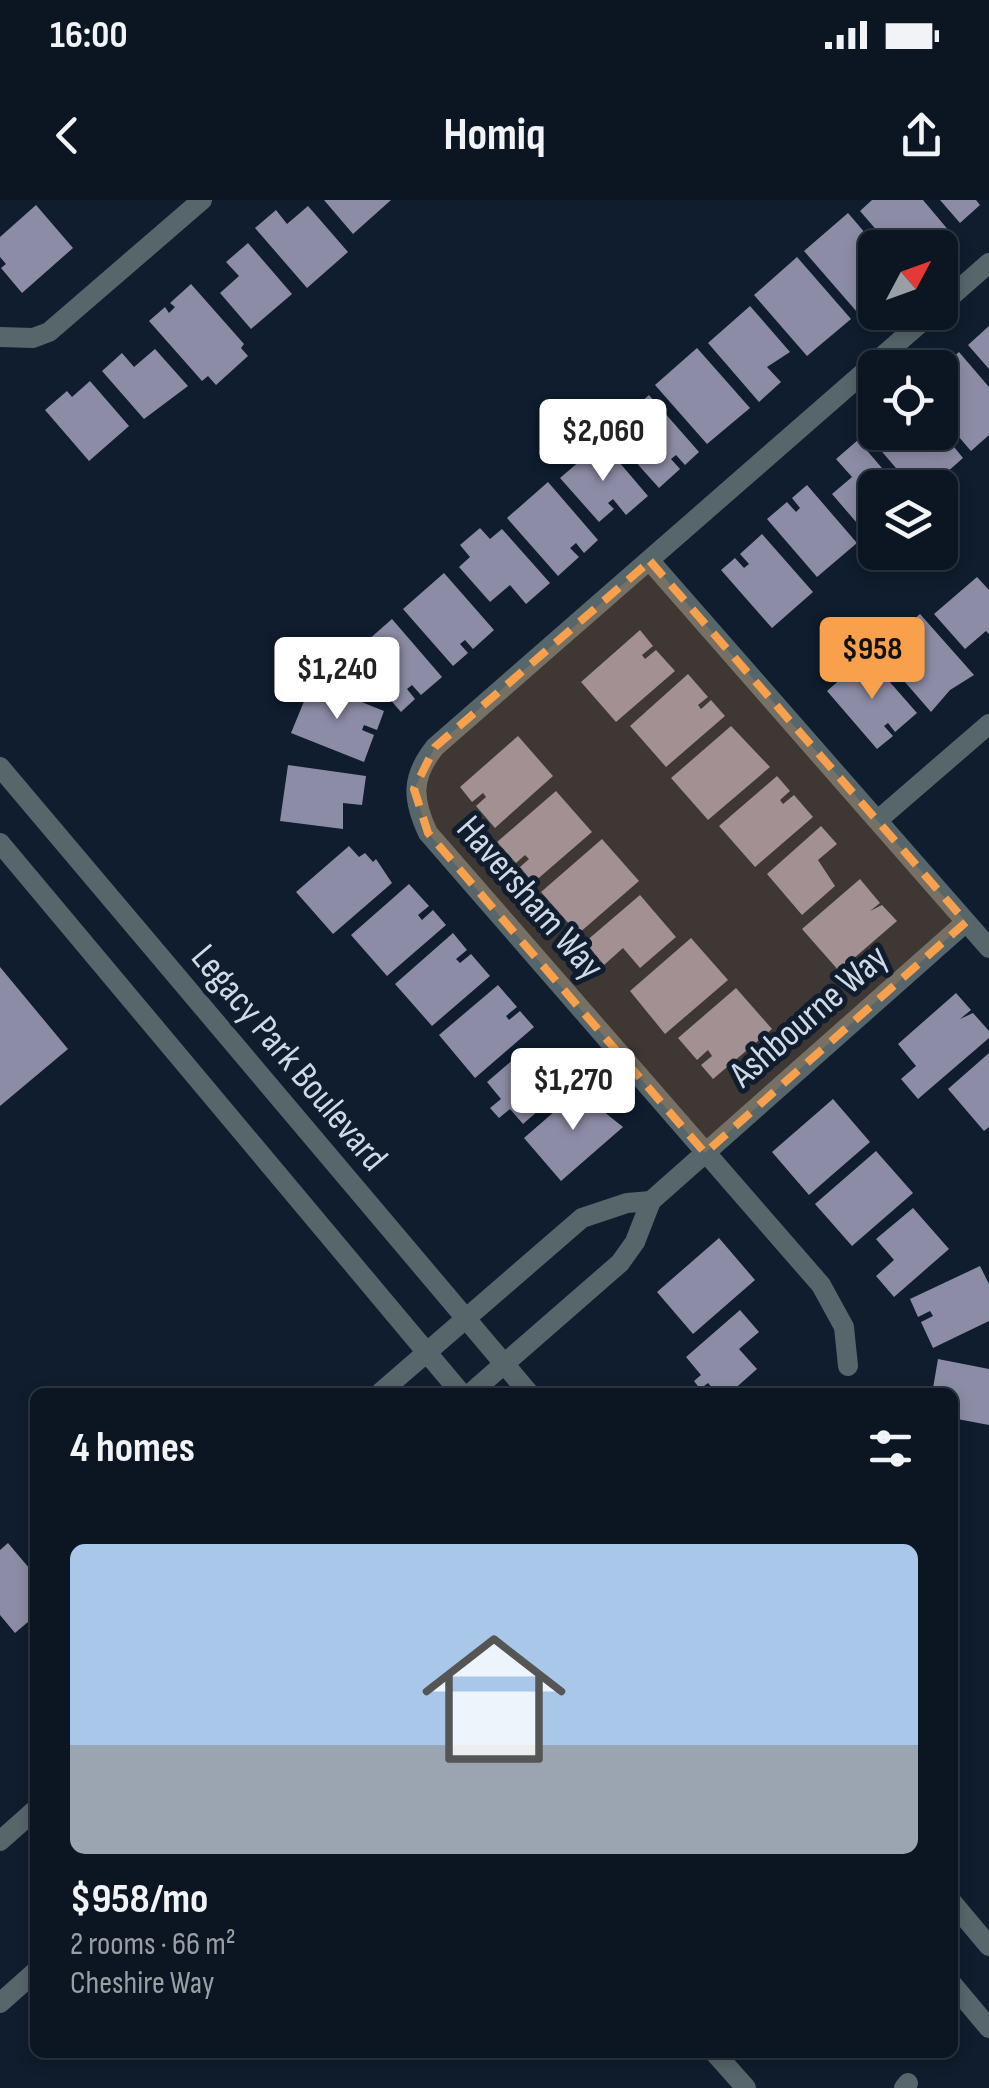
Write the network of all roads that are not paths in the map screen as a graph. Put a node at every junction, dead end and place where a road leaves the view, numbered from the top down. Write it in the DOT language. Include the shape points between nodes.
graph roads {
  1 [pos="202,200"];
  2 [pos="989,264"];
  3 [pos="958,291"];
  4 [pos="912,330"];
  5 [pos="0,337"];
  6 [pos="650,560"];
  7 [pos="989,724"];
  8 [pos="0,768"];
  9 [pos="878,820"];
  10 [pos="0,844"];
  11 [pos="966,922"];
  12 [pos="989,948"];
  13 [pos="706,1152"];
  14 [pos="651,1201"];
  15 [pos="466,1320"];
  16 [pos="427,1354"];
  17 [pos="504,1365"];
  18 [pos="848,1366"];
  19 [pos="386,1388"];
  20 [pos="457,1388"];
  21 [pos="477,1388"];
  22 [pos="524,1388"];
  23 [pos="30,1814"];
  24 [pos="0,1840"];
  25 [pos="958,1909"];
  26 [pos="989,1946"];
  27 [pos="30,1976"];
  28 [pos="958,1991"];
  29 [pos="0,2003"];
  30 [pos="989,2028"];
  31 [pos="719,2058"];
  32 [pos="746,2088"];
  1 -- 5 [label="street" via="49,332"];
  2 -- 3 [label="street"];
  4 -- 6 [label="street, Haversham Way"];
  6 -- 9 [label="street"];
  6 -- 13 [label="street, Haversham Way" via="434,747 414,789 428,833"];
  7 -- 9 [label="street"];
  8 -- 15 [label="street, Legacy Park Boulevard"];
  9 -- 11 [label="street"];
  10 -- 16 [label="street"];
  11 -- 12 [label="street"];
  11 -- 13 [label="street, Ashbourne Way"];
  13 -- 14 [label="street, Ashbourne Way"];
  13 -- 18 [label="street, Haversham Way" via="821,1285 844,1327"];
  14 -- 15 [label="street, Ashbourne Way" via="582,1218"];
  14 -- 17 [label="street, Ashbourne Way" via="620,1263"];
  15 -- 16 [label="street, Ashbourne Way"];
  15 -- 17 [label="street, Legacy Park Boulevard"];
  16 -- 19 [label="street, Ashbourne Way"];
  16 -- 20 [label="street"];
  17 -- 21 [label="street, Ashbourne Way"];
  17 -- 22 [label="street, Legacy Park Boulevard"];
  23 -- 24 [label="street"];
  25 -- 26 [label="street"];
  27 -- 29 [label="street"];
  28 -- 30 [label="street"];
  31 -- 32 [label="street"];
}
